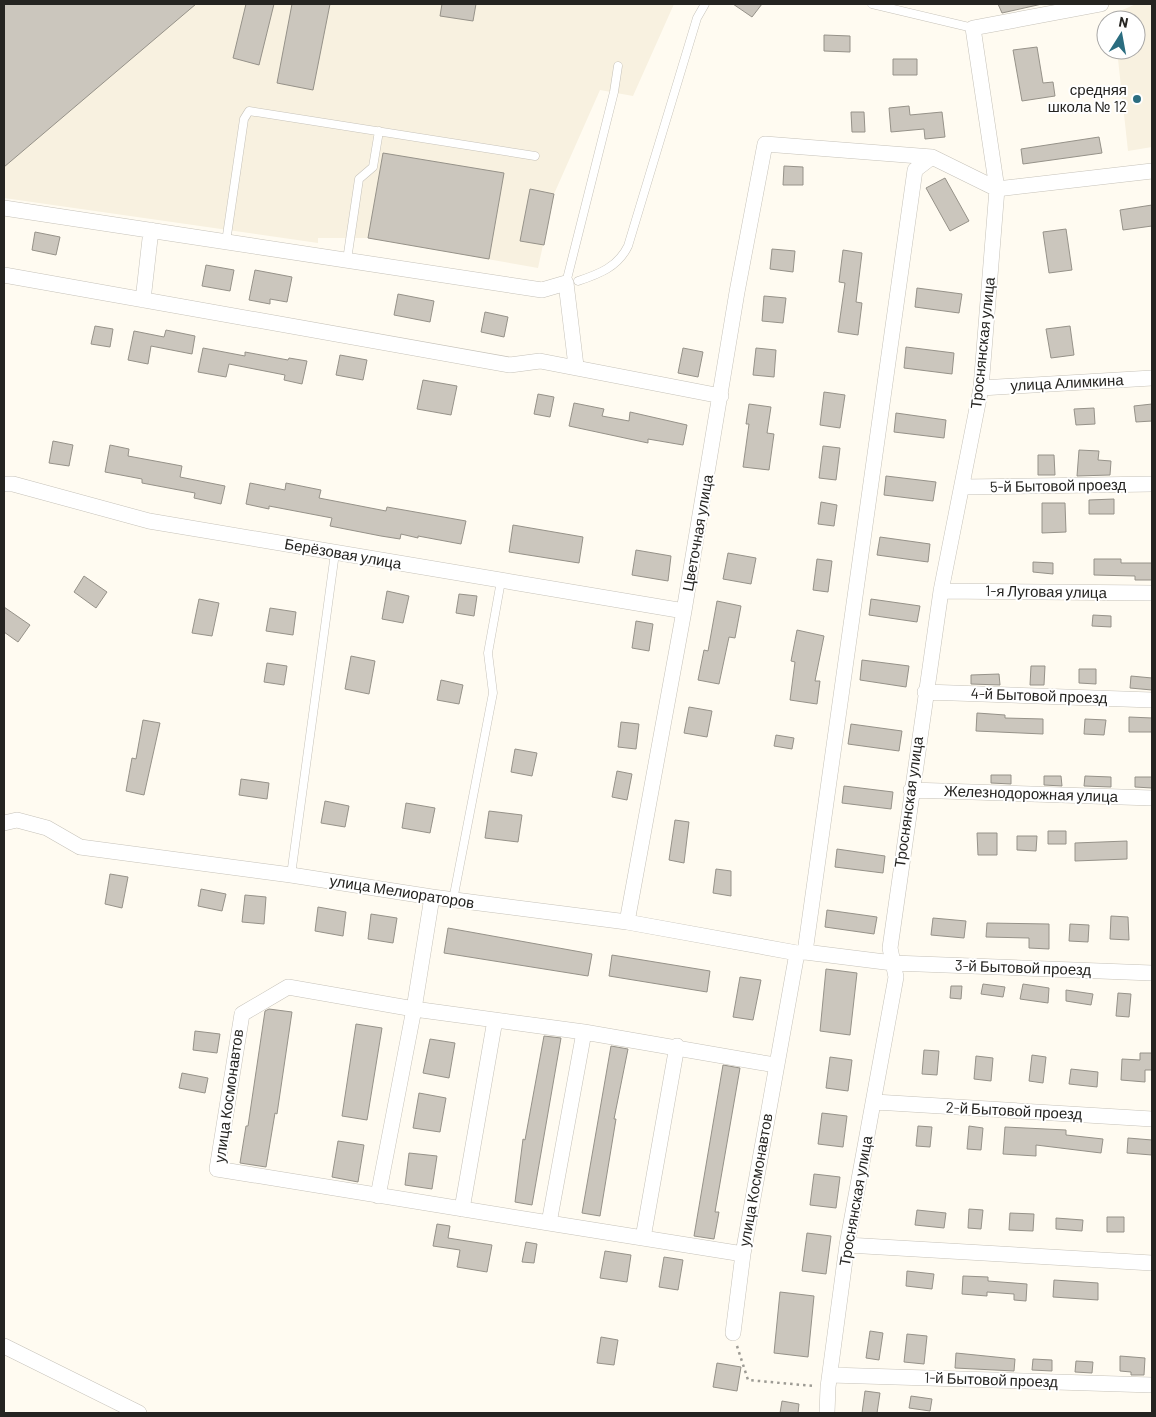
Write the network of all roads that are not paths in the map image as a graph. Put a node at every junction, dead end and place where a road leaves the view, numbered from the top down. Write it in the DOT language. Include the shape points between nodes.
graph roads {
  1 [pos="705,4"];
  2 [pos="872,4"];
  3 [pos="1101,4"];
  4 [pos="973,28"];
  5 [pos="618,66"];
  6 [pos="379,131"];
  7 [pos="535,156"];
  8 [pos="932,157"];
  9 [pos="1152,171"];
  10 [pos="996,189"];
  11 [pos="4,208"];
  12 [pos="151,230"];
  13 [pos="226,242"];
  14 [pos="347,260"];
  15 [pos="4,275"];
  16 [pos="572,282"];
  17 [pos="143,300"];
  18 [pos="576,366"];
  19 [pos="1152,378"];
  20 [pos="982,388"];
  21 [pos="721,396"];
  22 [pos="4,484"];
  23 [pos="1152,484"];
  24 [pos="963,487"];
  25 [pos="335,553"];
  26 [pos="501,581"];
  27 [pos="941,591"];
  28 [pos="1152,593"];
  29 [pos="684,611"];
  30 [pos="925,692"];
  31 [pos="1152,700"];
  32 [pos="911,790"];
  33 [pos="1152,798"];
  34 [pos="4,823"];
  35 [pos="291,875"];
  36 [pos="432,897"];
  37 [pos="453,900"];
  38 [pos="628,922"];
  39 [pos="801,952"];
  40 [pos="893,964"];
  41 [pos="1152,973"];
  42 [pos="414,1009"];
  43 [pos="495,1020"];
  44 [pos="584,1032"];
  45 [pos="677,1046"];
  46 [pos="776,1065"];
  47 [pos="875,1102"];
  48 [pos="1152,1119"];
  49 [pos="378,1196"];
  50 [pos="462,1209"];
  51 [pos="549,1224"];
  52 [pos="643,1238"];
  53 [pos="847,1245"];
  54 [pos="743,1254"];
  55 [pos="1152,1263"];
  56 [pos="733,1333"];
  57 [pos="4,1346"];
  58 [pos="829,1381"];
  59 [pos="1152,1385"];
  60 [pos="140,1413"];
  61 [pos="827,1413"];
  1 -- 16 [label="lane" via="697,18 628,246 622,257 604,272"];
  2 -- 4 [label="lane"];
  3 -- 4 [label="street"];
  4 -- 10 [label="street, Троснянская улица"];
  5 -- 16 [label="lane"];
  6 -- 7 [label="lane"];
  6 -- 13 [label="lane" via="249,111 244,119"];
  6 -- 14 [label="lane" via="372,167 360,179"];
  8 -- 10 [label="street"];
  8 -- 21 [label="street, Цветочная улица" via="765,144"];
  8 -- 39 [label="street, улица Космонавтов" via="915,170"];
  9 -- 10 [label="street"];
  10 -- 20 [label="street, Троснянская улица"];
  11 -- 12 [label="street"];
  12 -- 13 [label="street"];
  12 -- 17 [label="street"];
  13 -- 14 [label="street"];
  14 -- 16 [label="street" via="542,290"];
  15 -- 17 [label="street"];
  16 -- 18 [label="street"];
  17 -- 18 [label="street" via="510,365 540,361"];
  18 -- 21 [label="street"];
  19 -- 20 [label="street, улица Алимкина"];
  20 -- 24 [label="street, Троснянская улица"];
  21 -- 29 [label="street, Цветочная улица"];
  22 -- 25 [label="street, Берёзовая улица" via="149,521"];
  23 -- 24 [label="street, 5-й Бытовой проезд"];
  24 -- 27 [label="street, Троснянская улица"];
  25 -- 26 [label="street, Берёзовая улица"];
  25 -- 35 [label="lane"];
  26 -- 29 [label="street, Берёзовая улица"];
  26 -- 37 [label="lane" via="488,653 493,693"];
  27 -- 28 [label="street, 1-я Луговая улица"];
  27 -- 30 [label="street, Троснянская улица"];
  29 -- 38 [label="street, Цветочная улица"];
  30 -- 31 [label="street, 4-й Бытовой проезд"];
  30 -- 32 [label="street, Троснянская улица"];
  32 -- 33 [label="street, Железнодорожная улица"];
  32 -- 40 [label="street, Троснянская улица" via="890,948"];
  34 -- 35 [label="street, улица Мелиораторов" via="17,820 47,828 80,846"];
  35 -- 36 [label="street, улица Мелиораторов"];
  36 -- 37 [label="street, улица Мелиораторов"];
  36 -- 42 [label="street"];
  37 -- 38 [label="street, улица Мелиораторов"];
  38 -- 39 [label="street, улица Мелиораторов"];
  39 -- 40 [label="street, 3-й Бытовой проезд"];
  39 -- 46 [label="street, улица Космонавтов"];
  40 -- 41 [label="street, 3-й Бытовой проезд"];
  40 -- 47 [label="street, Троснянская улица" via="896,977"];
  42 -- 43 [label="street, улица Космонавтов"];
  42 -- 49 [label="street"];
  42 -- 49 [label="street, улица Космонавтов" via="288,987 242,1014 217,1169"];
  43 -- 44 [label="street, улица Космонавтов"];
  43 -- 50 [label="street"];
  44 -- 45 [label="street, улица Космонавтов"];
  44 -- 51 [label="street"];
  45 -- 46 [label="street, улица Космонавтов"];
  45 -- 52 [label="street"];
  46 -- 54 [label="street, улица Космонавтов"];
  47 -- 48 [label="street, 2-й Бытовой проезд"];
  47 -- 53 [label="street, Троснянская улица"];
  49 -- 50 [label="street, улица Космонавтов"];
  50 -- 51 [label="street, улица Космонавтов"];
  51 -- 52 [label="street, улица Космонавтов"];
  52 -- 54 [label="street, улица Космонавтов"];
  53 -- 55 [label="street"];
  53 -- 58 [label="street, Троснянская улица"];
  54 -- 56 [label="street"];
  57 -- 60 [label="street"];
  58 -- 59 [label="street, 1-й Бытовой проезд"];
  58 -- 61 [label="street, Троснянская улица"];
}
